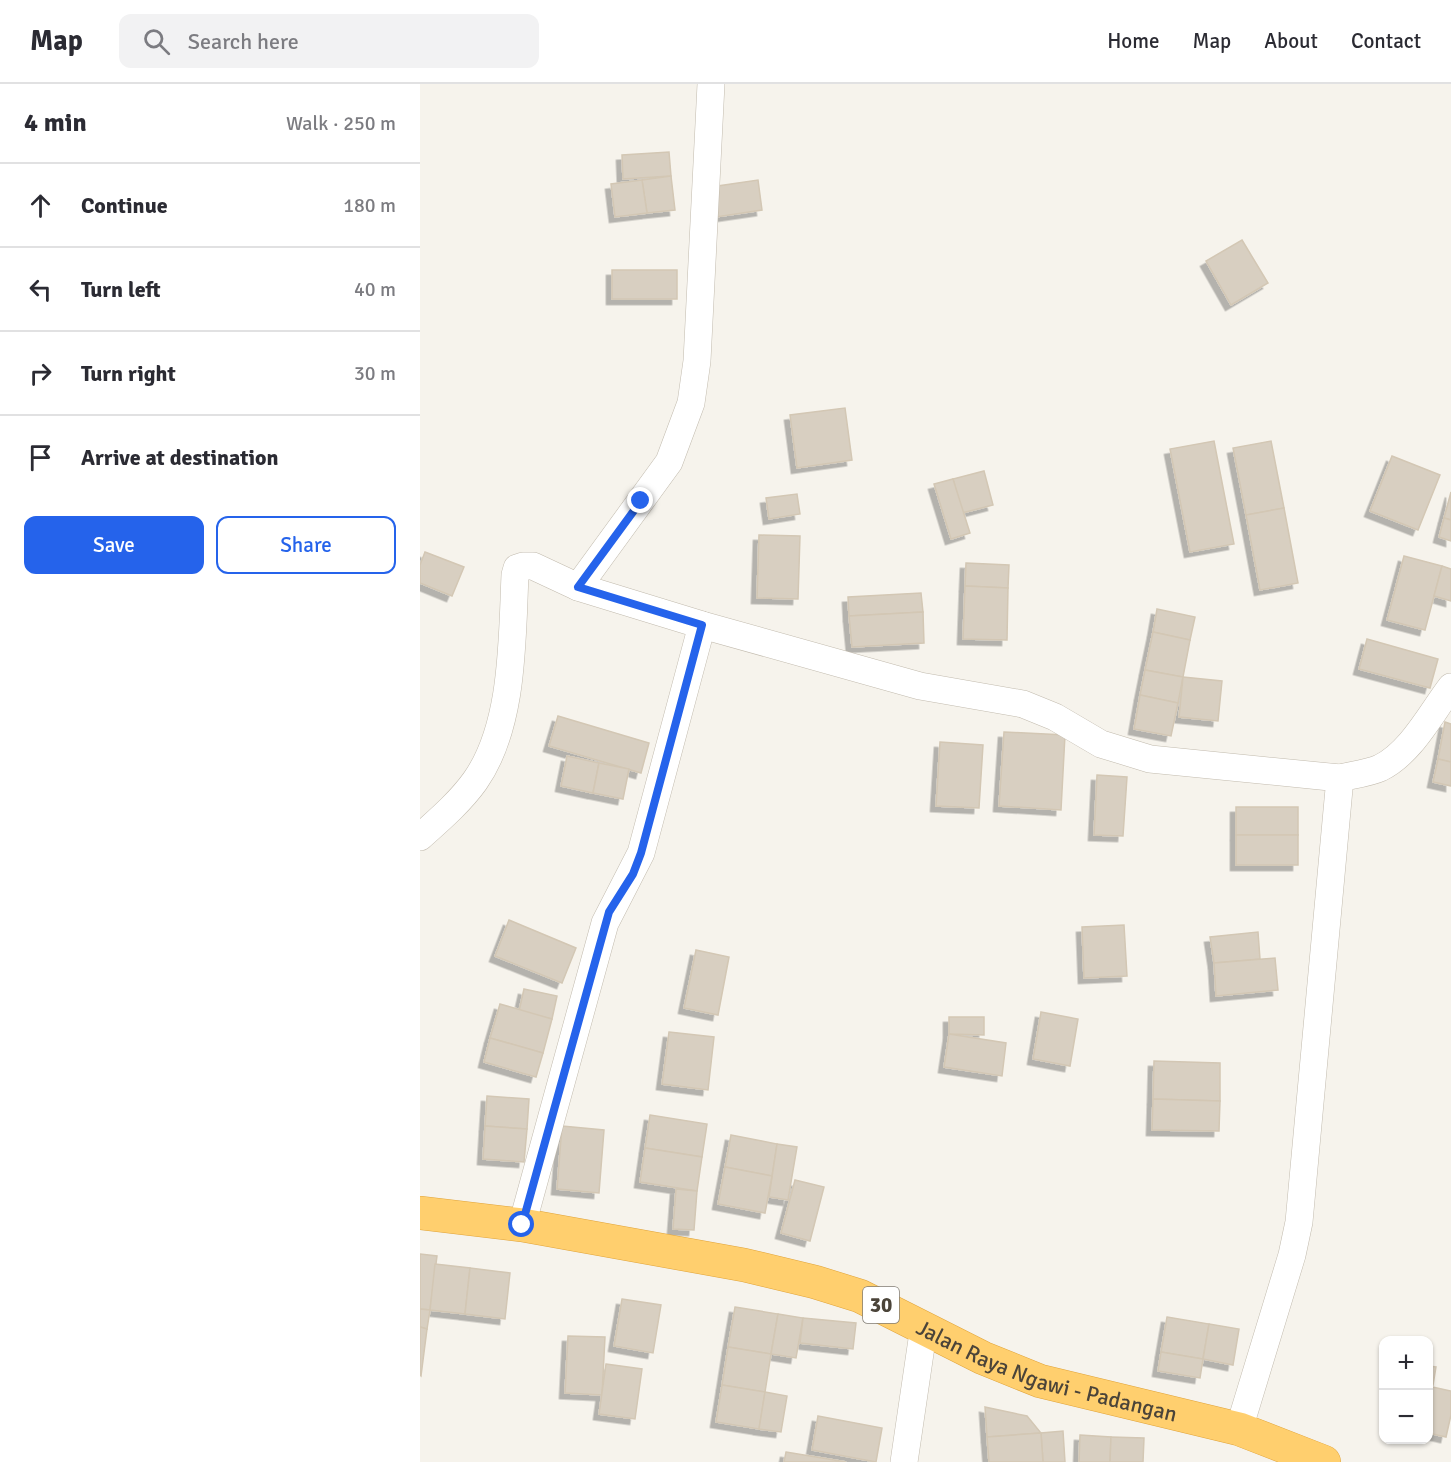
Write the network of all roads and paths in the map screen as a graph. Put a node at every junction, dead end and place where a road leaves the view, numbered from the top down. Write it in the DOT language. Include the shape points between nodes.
graph roads {
  1 [pos="711,84"];
  2 [pos="578,587"];
  3 [pos="702,625"];
  4 [pos="1451,687"];
  5 [pos="1340,778"];
  6 [pos="420,837"];
  7 [pos="420,1213"];
  8 [pos="522,1225"];
  9 [pos="924,1326"];
  10 [pos="1239,1429"];
  11 [pos="904,1462"];
  12 [pos="1324,1462"];
  1 -- 2 [label="street" via="698,361 691,403 669,462"];
  2 -- 3 [label="street"];
  2 -- 6 [label="street" via="533,566 517,568 505,702 493,745 475,780"];
  3 -- 5 [label="street" via="920,686 1023,704 1055,717 1101,744 1150,759"];
  3 -- 8 [label="street" via="641,853 609,912"];
  4 -- 5 [label="street" via="1391,761"];
  5 -- 10 [label="street" via="1299,1222"];
  7 -- 8 [label="highway, Jalan Raya Ngawi - Padangan / 30"];
  8 -- 9 [label="highway, Jalan Raya Ngawi - Padangan / 30" via="744,1265 815,1282 860,1296"];
  9 -- 10 [label="highway, Jalan Raya Ngawi - Padangan / 30" via="983,1358 1040,1381"];
  9 -- 11 [label="street"];
  10 -- 12 [label="highway, Jalan Raya Ngawi - Padangan / 30"];
}
